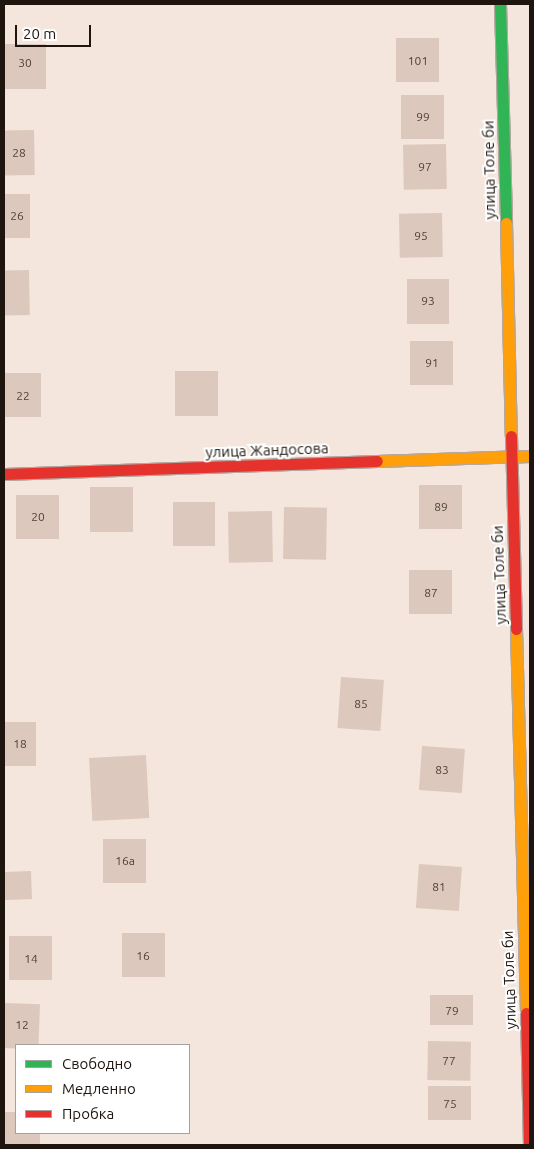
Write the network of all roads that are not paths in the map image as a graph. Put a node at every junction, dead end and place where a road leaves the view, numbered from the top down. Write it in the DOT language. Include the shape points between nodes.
graph roads {
  1 [pos="500,4"];
  2 [pos="530,456"];
  3 [pos="510,457"];
  4 [pos="4,474"];
  5 [pos="529,1145"];
  1 -- 3 [label="street, улица Толе би"];
  2 -- 3 [label="street, улица Жандосова"];
  3 -- 4 [label="street, улица Жандосова"];
  3 -- 5 [label="street, улица Толе би"];
}
